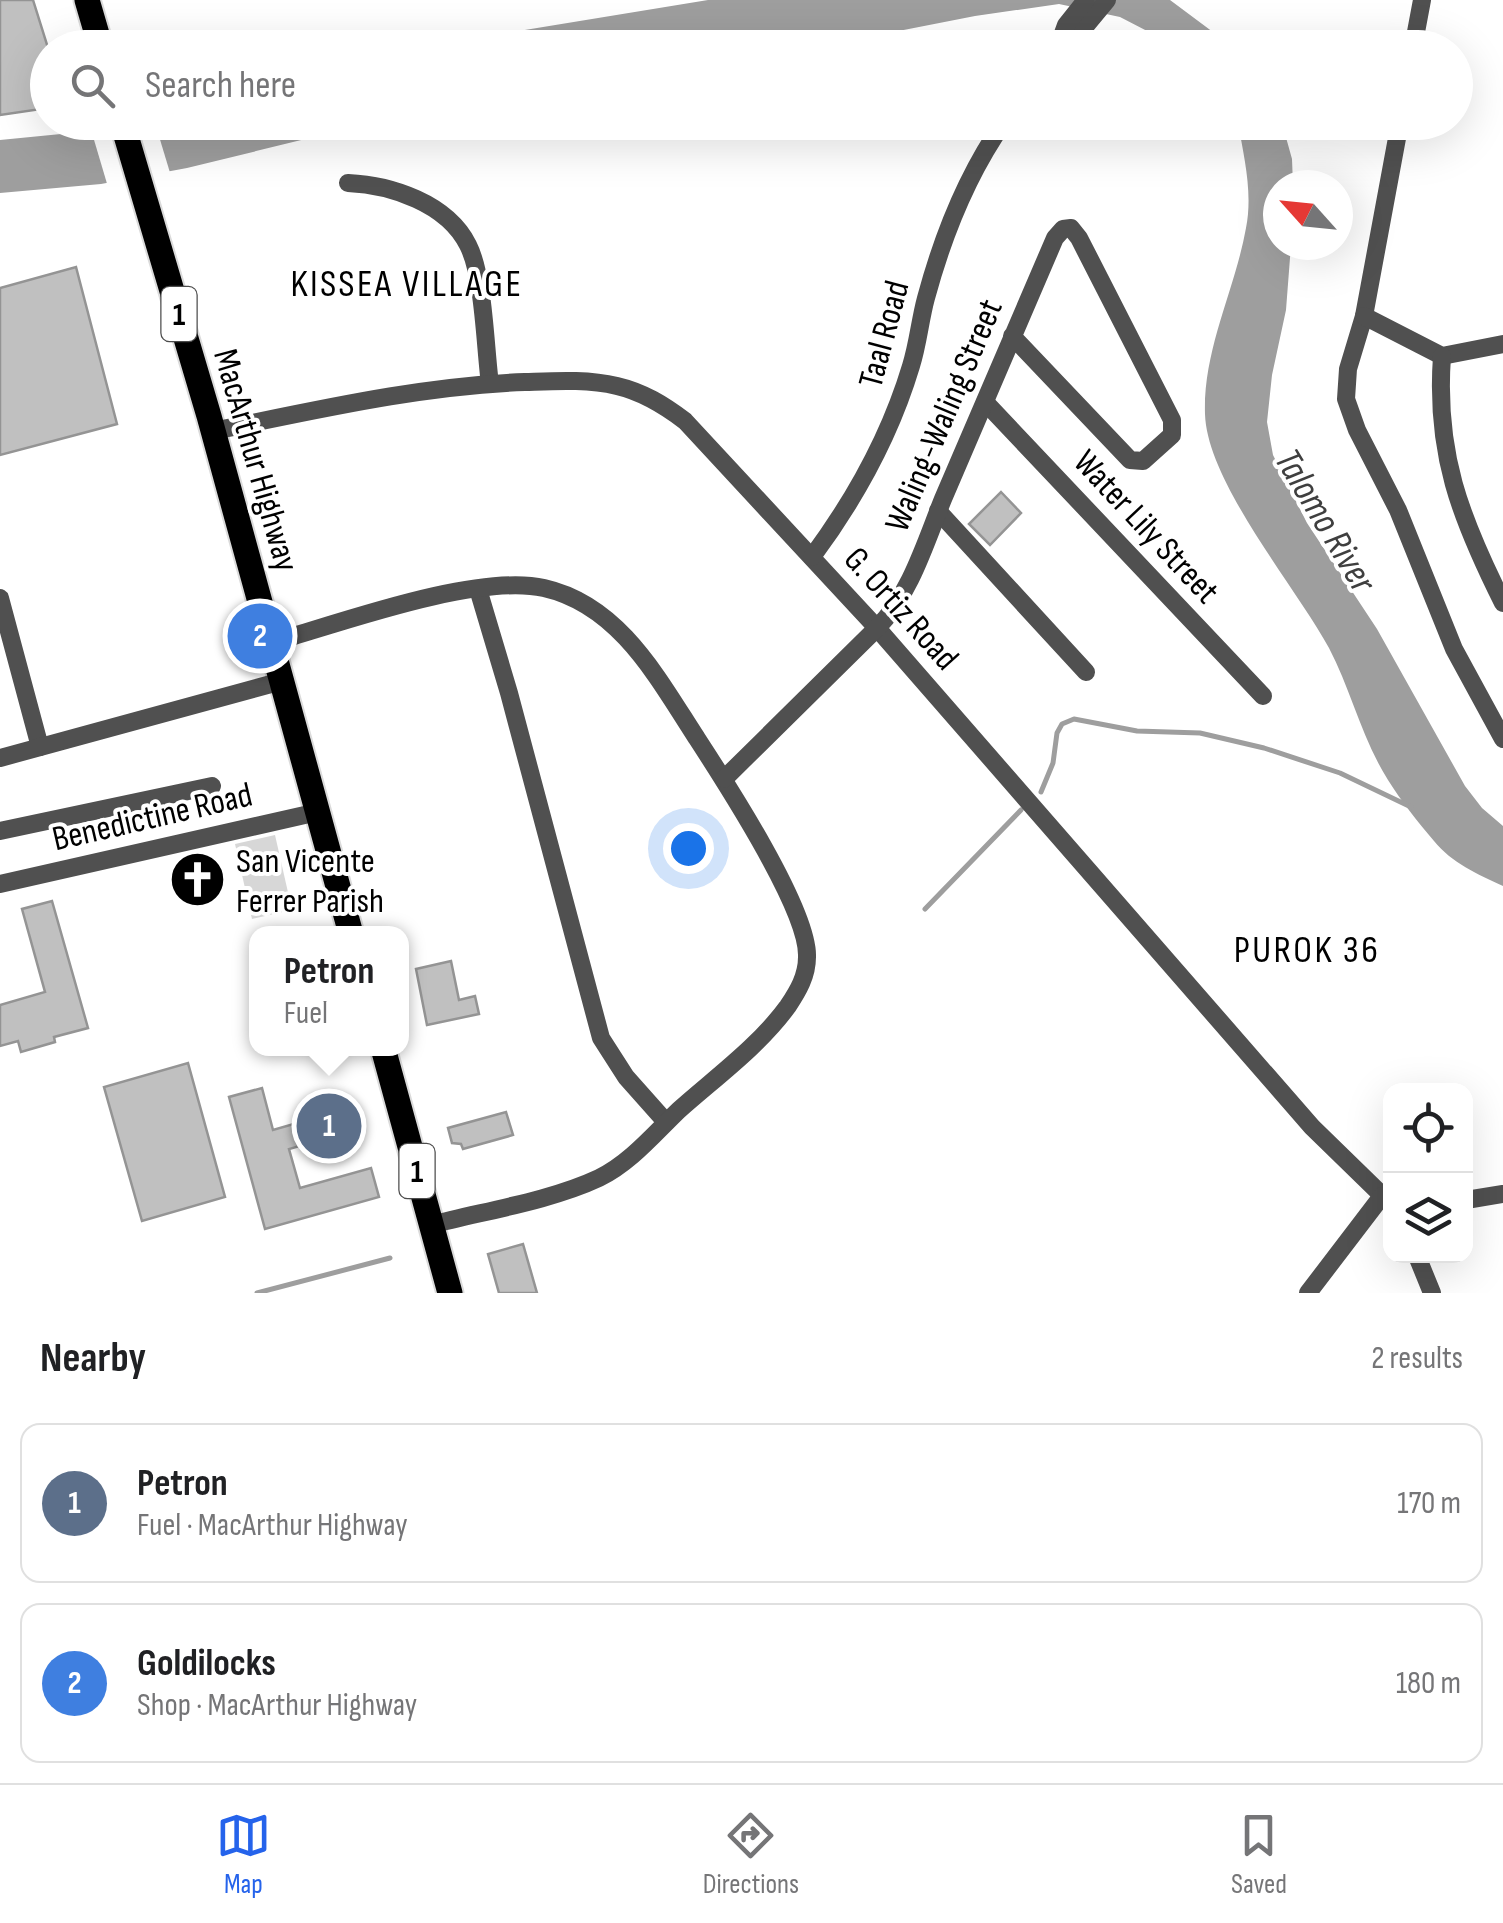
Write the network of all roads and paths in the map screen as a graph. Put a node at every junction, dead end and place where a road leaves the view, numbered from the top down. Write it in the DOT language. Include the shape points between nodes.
graph roads {
  1 [pos="88,0"];
  2 [pos="1086,0"];
  3 [pos="1107,0"];
  4 [pos="1422,0"];
  5 [pos="96,30"];
  6 [pos="1072,30"];
  7 [pos="1417,30"];
  8 [pos="127,140"];
  9 [pos="993,140"];
  10 [pos="1397,140"];
  11 [pos="348,183"];
  12 [pos="1364,316"];
  13 [pos="1012,336"];
  14 [pos="1503,344"];
  15 [pos="1442,356"];
  16 [pos="490,384"];
  17 [pos="985,402"];
  18 [pos="213,430"];
  19 [pos="938,512"];
  20 [pos="812,558"];
  21 [pos="478,589"];
  22 [pos="0,598"];
  23 [pos="1503,603"];
  24 [pos="878,628"];
  25 [pos="272,642"];
  26 [pos="1086,672"];
  27 [pos="282,681"];
  28 [pos="1262,696"];
  29 [pos="1503,738"];
  30 [pos="40,748"];
  31 [pos="0,758"];
  32 [pos="724,779"];
  33 [pos="212,786"];
  34 [pos="318,812"];
  35 [pos="0,831"];
  36 [pos="0,884"];
  37 [pos="350,926"];
  38 [pos="385,1056"];
  39 [pos="666,1122"];
  40 [pos="1503,1194"];
  41 [pos="1383,1197"];
  42 [pos="1473,1199"];
  43 [pos="1383,1204"];
  44 [pos="432,1224"];
  45 [pos="1419,1263"];
  46 [pos="450,1293"];
  47 [pos="1308,1293"];
  48 [pos="1432,1293"];
  1 -- 5 [label="highway"];
  2 -- 6 [label="street"];
  3 -- 6 [label="street"];
  4 -- 7 [label="street"];
  8 -- 18 [label="highway, MacArthur Highway / 1"];
  9 -- 20 [label="street, Taal Road" via="942,240 912,363 884,438"];
  10 -- 12 [label="street"];
  11 -- 16 [label="street" via="406,195 458,229 474,258"];
  12 -- 15 [label="street"];
  12 -- 29 [label="street" via="1346,383 1350,412 1454,649"];
  13 -- 13 [label="street, Waling-Waling Street" via="1055,238 1066,227 1076,232 1172,420 1172,434 1143,460 1130,460"];
  13 -- 17 [label="street, Waling-Waling Street"];
  14 -- 15 [label="street"];
  15 -- 23 [label="street" via="1446,455 1473,541"];
  16 -- 18 [label="street, G. Ortiz Road" via="397,393"];
  16 -- 20 [label="street, G. Ortiz Road" via="576,380 617,386 665,406"];
  17 -- 19 [label="street, Waling-Waling Street"];
  17 -- 28 [label="street, Water Lily Street"];
  18 -- 25 [label="highway, MacArthur Highway / 1"];
  19 -- 24 [label="street, Waling-Waling Street"];
  19 -- 26 [label="street"];
  20 -- 24 [label="street, G. Ortiz Road"];
  21 -- 25 [label="street"];
  21 -- 32 [label="street" via="544,588 609,619"];
  21 -- 39 [label="street" via="600,1038"];
  22 -- 30 [label="street"];
  24 -- 32 [label="street, Waling-Waling Street"];
  24 -- 41 [label="street, G. Ortiz Road" via="1289,1101"];
  25 -- 27 [label="highway, MacArthur Highway / 1"];
  27 -- 30 [label="street"];
  27 -- 34 [label="highway, MacArthur Highway / 1"];
  30 -- 31 [label="street"];
  32 -- 39 [label="street" via="786,892 807,959 797,992 780,1016"];
  33 -- 35 [label="street"];
  34 -- 36 [label="street, Benedictine Road"];
  34 -- 37 [label="highway, MacArthur Highway / 1"];
  38 -- 44 [label="highway, 1"];
  39 -- 44 [label="street" via="598,1179"];
  40 -- 42 [label="street"];
  43 -- 47 [label="street"];
  44 -- 46 [label="highway, 1"];
  45 -- 48 [label="street"];
}
